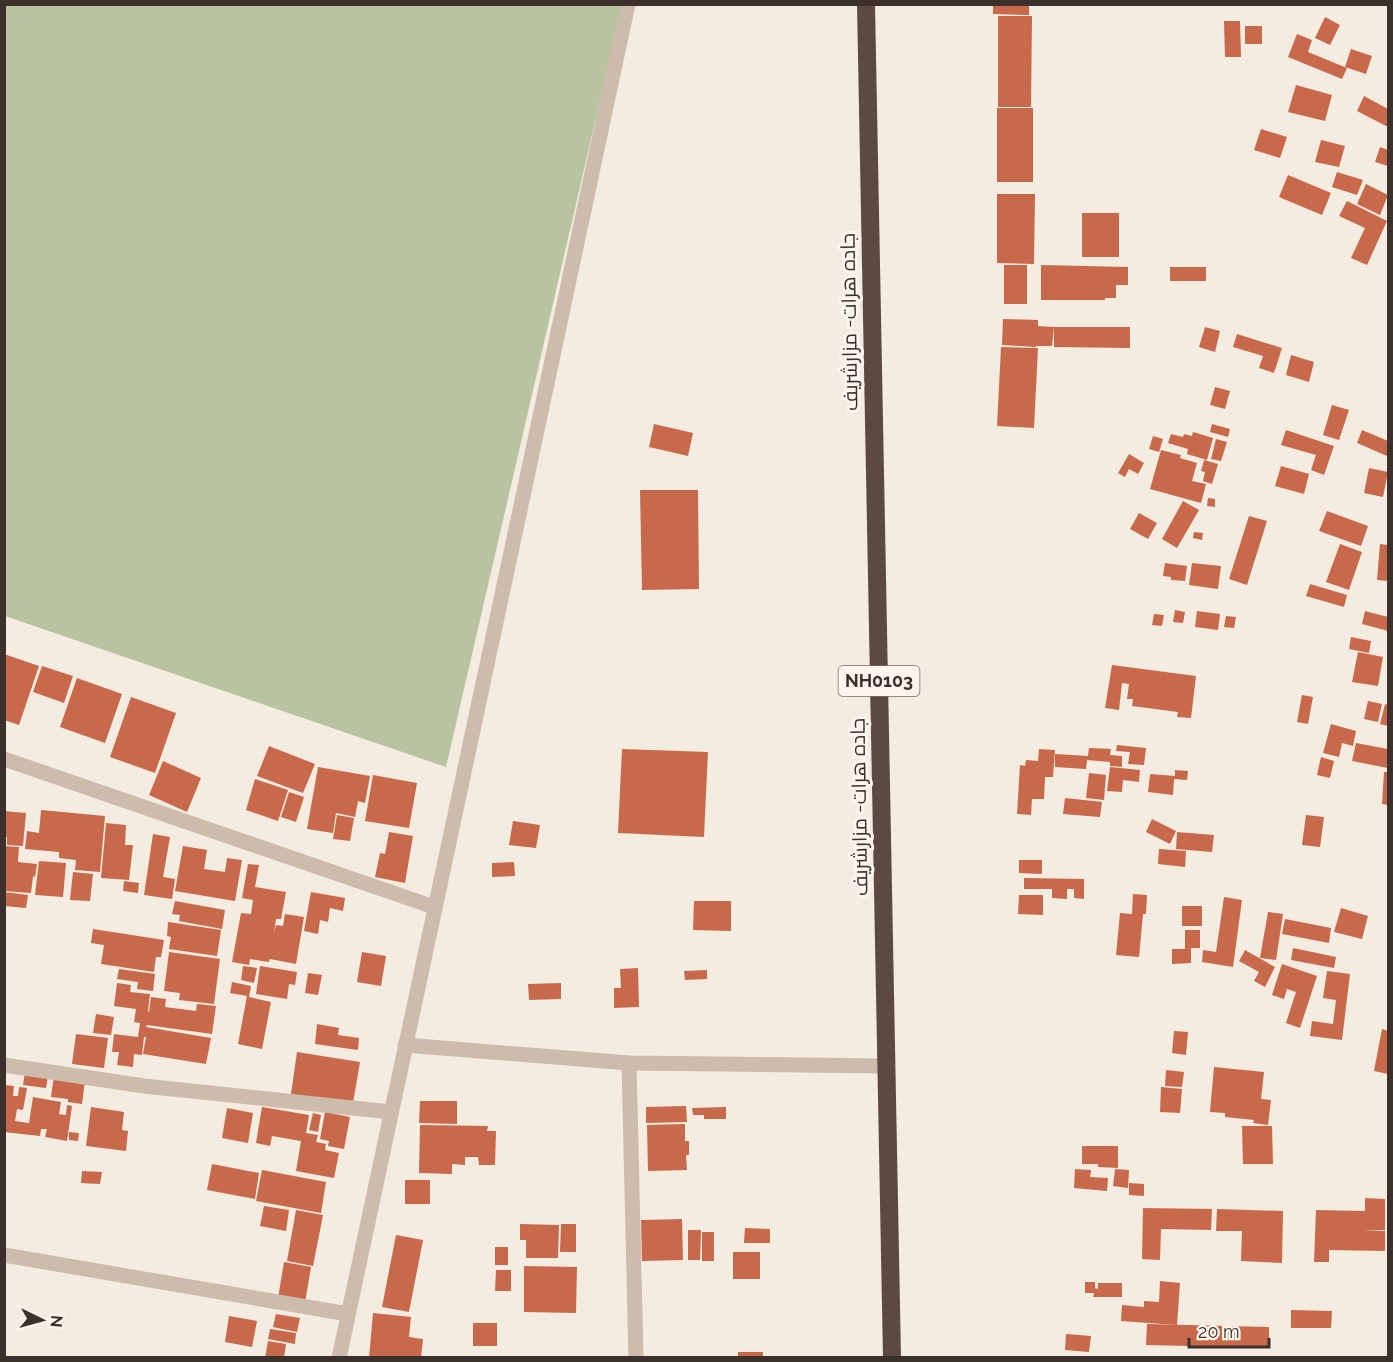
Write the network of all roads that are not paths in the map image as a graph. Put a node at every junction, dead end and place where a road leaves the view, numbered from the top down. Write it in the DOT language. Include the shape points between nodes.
graph roads {
  1 [pos="628,4"];
  2 [pos="866,4"];
  3 [pos="4,759"];
  4 [pos="434,908"];
  5 [pos="405,1045"];
  6 [pos="629,1063"];
  7 [pos="4,1065"];
  8 [pos="886,1066"];
  9 [pos="391,1112"];
  10 [pos="4,1255"];
  11 [pos="348,1314"];
  12 [pos="339,1358"];
  13 [pos="636,1358"];
  14 [pos="892,1358"];
  1 -- 4 [label="street"];
  2 -- 8 [label="highway, جاده هرات- مزارشریف / NH0103"];
  3 -- 4 [label="street"];
  4 -- 5 [label="street"];
  5 -- 6 [label="street"];
  5 -- 9 [label="street"];
  6 -- 8 [label="street"];
  6 -- 13 [label="street"];
  7 -- 9 [label="street" via="144,1086"];
  8 -- 14 [label="highway, جاده هرات- مزارشریف / NH0103"];
  9 -- 11 [label="street"];
  10 -- 11 [label="street"];
  11 -- 12 [label="street"];
}
